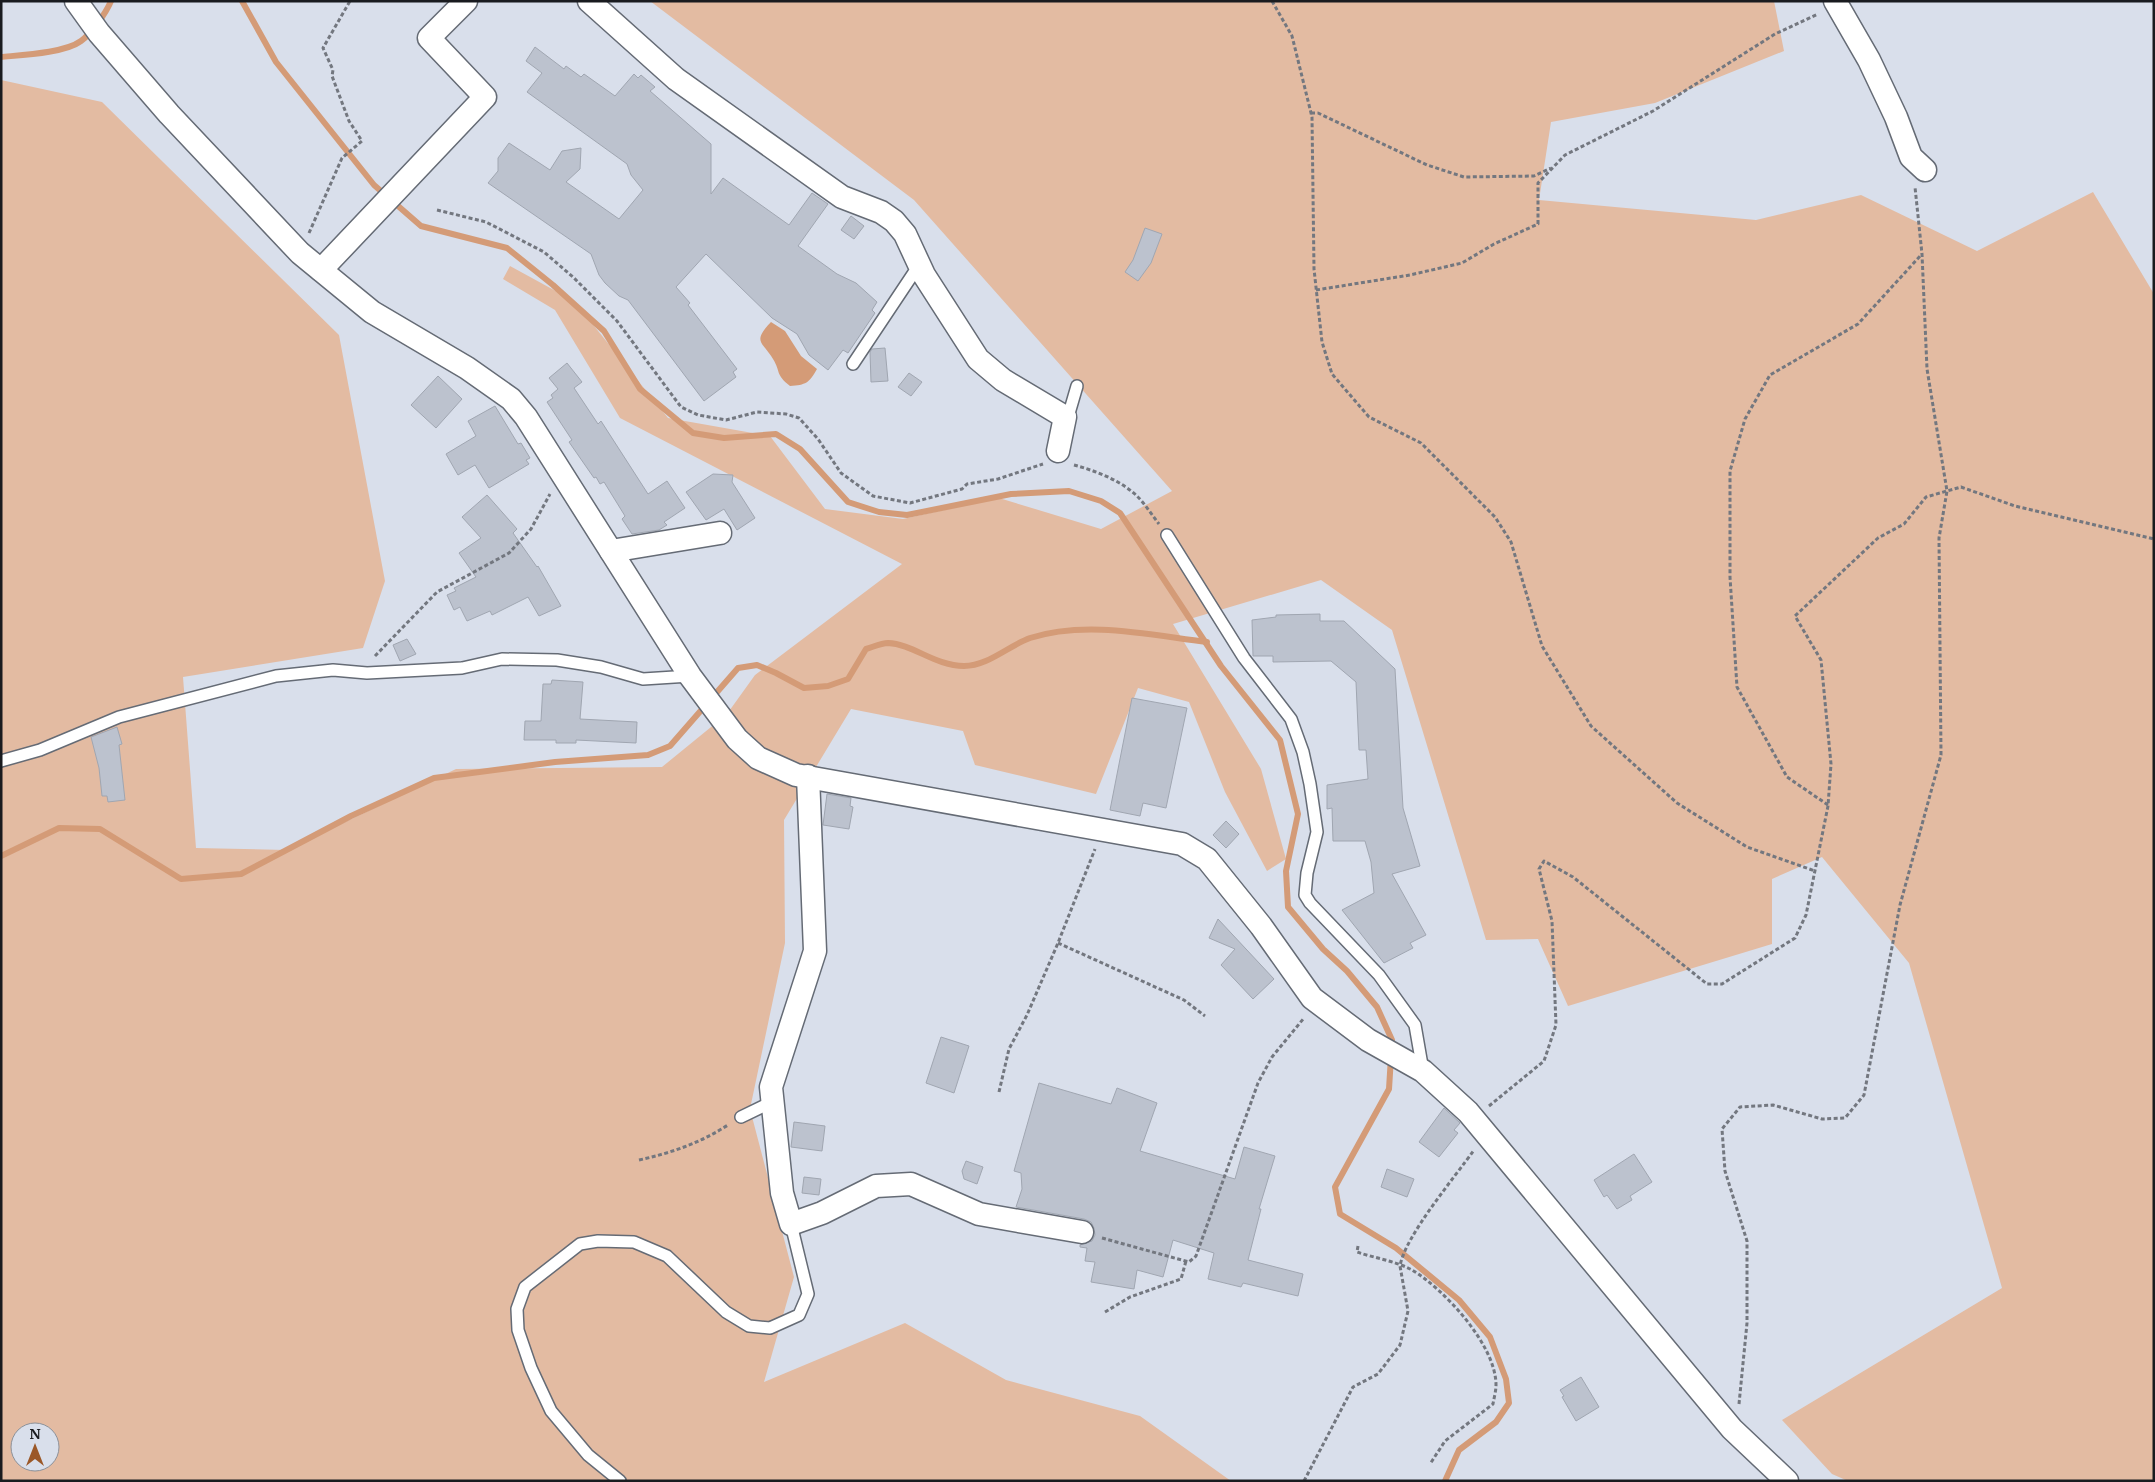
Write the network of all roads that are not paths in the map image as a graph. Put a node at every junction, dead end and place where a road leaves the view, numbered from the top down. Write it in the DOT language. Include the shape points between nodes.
graph roads {
  1 [pos="466,1"];
  2 [pos="589,1"];
  3 [pos="1836,3"];
  4 [pos="80,6"];
  5 [pos="1918,163"];
  6 [pos="921,267"];
  7 [pos="321,270"];
  8 [pos="854,364"];
  9 [pos="1077,386"];
  10 [pos="1060,440"];
  11 [pos="720,533"];
  12 [pos="1167,535"];
  13 [pos="611,551"];
  14 [pos="694,680"];
  15 [pos="1,761"];
  16 [pos="808,776"];
  17 [pos="1414,1066"];
  18 [pos="772,1102"];
  19 [pos="741,1117"];
  20 [pos="791,1224"];
  21 [pos="1082,1232"];
  22 [pos="620,1481"];
  23 [pos="1787,1481"];
  1 -- 7 [label="street" via="429,38 485,97"];
  2 -- 6 [label="street" via="684,84 842,197 881,212 894,221 905,234"];
  3 -- 5 [label="street" via="1869,60"];
  4 -- 7 [label="street" via="99,33 169,114 300,254"];
  6 -- 8 [label="lane"];
  6 -- 10 [label="street" via="978,359 981,375 1003,380"];
  7 -- 13 [label="street" via="372,312 467,368 511,399 526,417"];
  9 -- 10 [label="lane"];
  11 -- 13 [label="street"];
  12 -- 17 [label="lane" via="1244,658 1291,718 1305,760 1317,832 1305,895 1379,975 1415,1026"];
  13 -- 14 [label="street"];
  14 -- 15 [label="lane" via="643,679 601,667 557,660 502,659 462,668 367,672 332,670 276,676 119,717 40,750"];
  14 -- 16 [label="street" via="738,739 758,758 796,775"];
  16 -- 17 [label="street" via="1182,844 1207,859 1261,926 1312,998 1380,1047"];
  16 -- 18 [label="street" via="815,951 771,1087"];
  17 -- 23 [label="street" via="1479,1127 1732,1429"];
  18 -- 19 [label="lane"];
  18 -- 20 [label="street" via="782,1193"];
  20 -- 21 [label="street" via="822,1213 876,1186 911,1184 978,1214"];
  20 -- 22 [label="lane" via="808,1294 799,1315 770,1328 749,1326 726,1312 667,1256 634,1242 580,1244 525,1287 517,1309 518,1330 551,1411 588,1455"];
}
